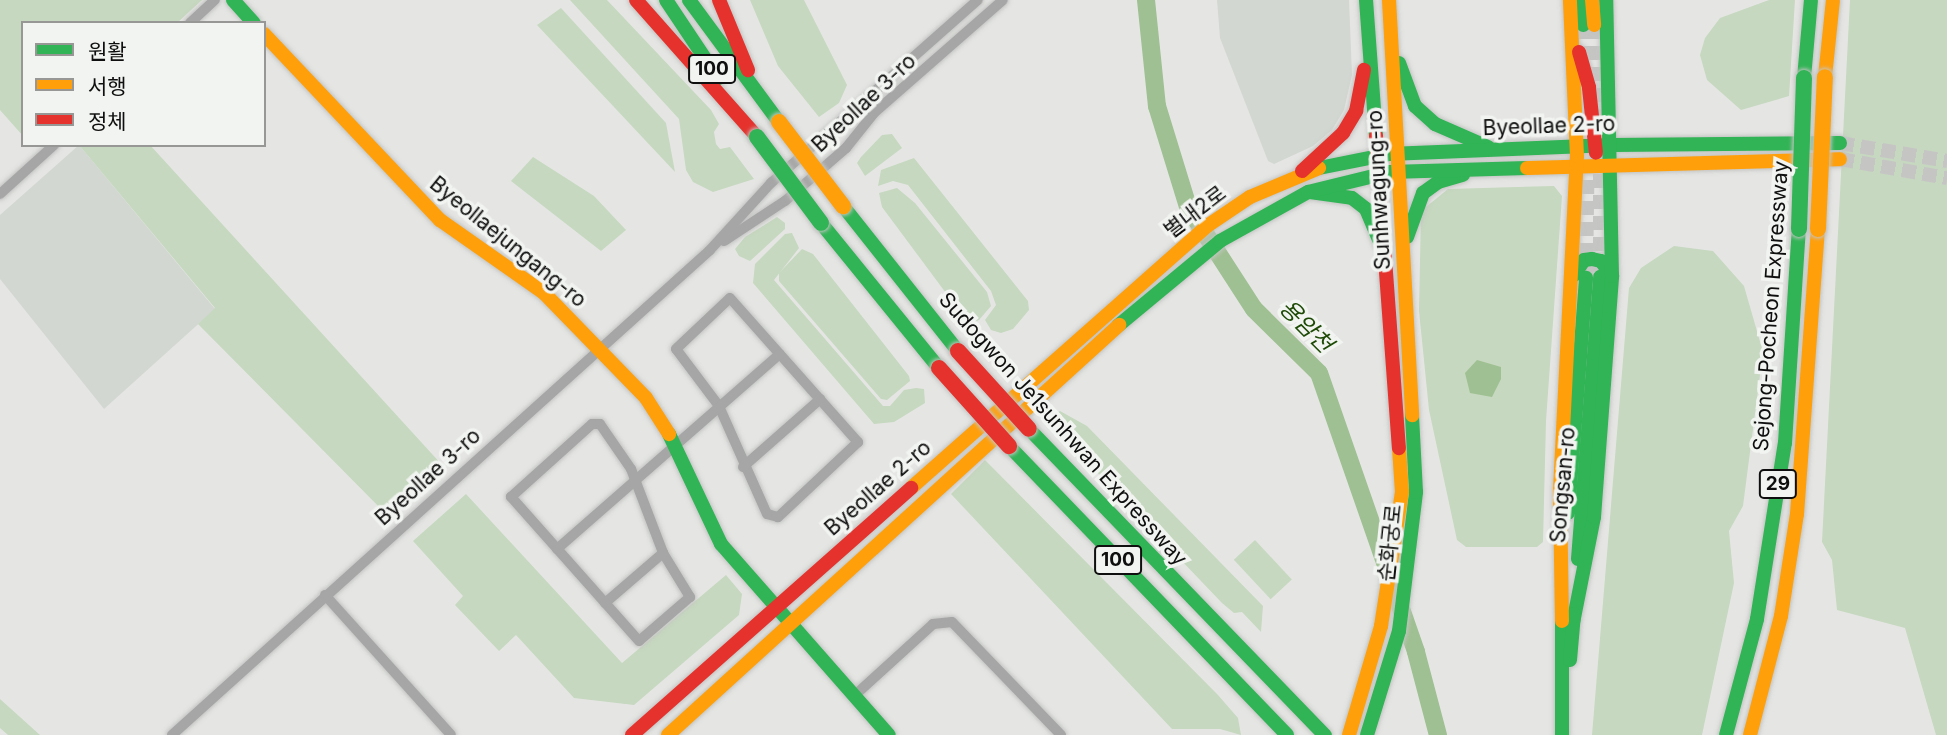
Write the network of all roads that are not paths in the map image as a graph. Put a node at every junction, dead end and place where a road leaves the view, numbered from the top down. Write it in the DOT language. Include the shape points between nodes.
graph roads {
  1 [pos="215,0"];
  2 [pos="233,0"];
  3 [pos="636,0"];
  4 [pos="666,0"];
  5 [pos="689,0"];
  6 [pos="719,0"];
  7 [pos="978,0"];
  8 [pos="1003,0"];
  9 [pos="1366,0"];
  10 [pos="1389,0"];
  11 [pos="1570,0"];
  12 [pos="1581,0"];
  13 [pos="1592,0"];
  14 [pos="1606,0"];
  15 [pos="1811,0"];
  16 [pos="1833,0"];
  17 [pos="192,21"];
  18 [pos="252,21"];
  19 [pos="1391,30"];
  20 [pos="1587,32"];
  21 [pos="1368,33"];
  22 [pos="266,36"];
  23 [pos="779,122"];
  24 [pos="757,137"];
  25 [pos="1603,145"];
  26 [pos="1577,146"];
  27 [pos="52,147"];
  28 [pos="1492,149"];
  29 [pos="1398,153"];
  30 [pos="1378,156"];
  31 [pos="1604,165"];
  32 [pos="1576,166"];
  33 [pos="1489,169"];
  34 [pos="1399,172"];
  35 [pos="1379,174"];
  36 [pos="1293,179"];
  37 [pos="1266,190"];
  38 [pos="1308,192"];
  39 [pos="0,194"];
  40 [pos="1275,209"];
  41 [pos="710,250"];
  42 [pos="1403,252"];
  43 [pos="1386,256"];
  44 [pos="1593,277"];
  45 [pos="1158,279"];
  46 [pos="1394,344"];
  47 [pos="601,349"];
  48 [pos="780,354"];
  49 [pos="1411,378"];
  50 [pos="820,399"];
  51 [pos="719,406"];
  52 [pos="676,444"];
  53 [pos="743,467"];
  54 [pos="637,481"];
  55 [pos="557,549"];
  56 [pos="663,553"];
  57 [pos="324,595"];
  58 [pos="605,603"];
  59 [pos="774,605"];
  60 [pos="1567,622"];
  61 [pos="789,624"];
  62 [pos="854,696"];
  63 [pos="172,735"];
  64 [pos="451,735"];
  65 [pos="632,735"];
  66 [pos="668,735"];
  67 [pos="889,735"];
  68 [pos="1061,735"];
  69 [pos="1287,735"];
  70 [pos="1325,735"];
  71 [pos="1349,735"];
  72 [pos="1367,735"];
  73 [pos="1562,735"];
  74 [pos="1726,735"];
  75 [pos="1750,735"];
  1 -- 17 [label="street"];
  2 -- 18 [label="main road"];
  3 -- 24 [label="main road"];
  4 -- 24 [label="main road, 100"];
  5 -- 23 [label="main road, Sudogwon Je1sunhwan Expressway / 100"];
  6 -- 23 [label="main road" via="754,81"];
  7 -- 41 [label="street, Byeollae 3-ro" via="771,183"];
  8 -- 41 [label="street, Byeollae 3-ro" via="874,113 846,148 785,201"];
  9 -- 21 [label="main road, Sunhwagung-ro"];
  10 -- 19 [label="main road, Sunhwagung-ro"];
  11 -- 20 [label="main road"];
  12 -- 20 [label="main road"];
  13 -- 20 [label="main road"];
  14 -- 20 [label="main road"];
  15 -- 74 [label="main road, Sejong-Pocheon Expressway / 29, bridge" via="1784,443 1757,618"];
  16 -- 75 [label="main road, Sejong-Pocheon Expressway / 29, bridge" via="1797,514 1781,616"];
  19 -- 28 [label="main road" via="1415,106 1435,124"];
  19 -- 29 [label="main road, Sunhwagung-ro"];
  20 -- 25 [label="main road"];
  20 -- 25 [label="main road" via="1589,88"];
  20 -- 26 [label="main road"];
  21 -- 30 [label="main road, Sunhwagung-ro"];
  21 -- 36 [label="main road" via="1356,111 1343,133"];
  22 -- 47 [label="main road, Byeollaejungang-ro" via="440,220 544,293"];
  23 -- 70 [label="main road, Sudogwon Je1sunhwan Expressway / 100, bridge" via="958,351 1234,645"];
  24 -- 69 [label="main road, 100, bridge" via="939,368"];
  25 -- 26 [label="main road, Byeollae 2-ro"];
  25 -- 31 [label="main road"];
  25 -- 31 [label="main road, Byeollae 2-ro" via="1840,151"];
  26 -- 28 [label="main road, Byeollae 2-ro"];
  26 -- 32 [label="main road"];
  27 -- 39 [label="street"];
  28 -- 29 [label="main road, Byeollae 2-ro"];
  29 -- 30 [label="main road, Byeollae 2-ro"];
  29 -- 34 [label="main road, Sunhwagung-ro"];
  30 -- 35 [label="main road, Sunhwagung-ro"];
  30 -- 36 [label="main road, Byeollae 2-ro" via="1327,165"];
  31 -- 32 [label="main road, Byeollae 2-ro"];
  31 -- 44 [label="main road"];
  32 -- 33 [label="main road, Byeollae 2-ro"];
  32 -- 44 [label="main road"];
  33 -- 34 [label="main road, Byeollae 2-ro"];
  33 -- 42 [label="main road" via="1438,182 1423,192"];
  34 -- 35 [label="main road, Byeollae 2-ro"];
  34 -- 42 [label="main road, Sunhwagung-ro"];
  35 -- 38 [label="main road, Byeollae 2-ro"];
  35 -- 43 [label="main road, Sunhwagung-ro"];
  36 -- 37 [label="main road, Byeollae 2-ro"];
  37 -- 45 [label="main road, 별내2로" via="1207,226"];
  38 -- 40 [label="main road, Byeollae 2-ro"];
  38 -- 43 [label="main road" via="1352,198 1366,209"];
  40 -- 45 [label="main road, 별내2로"];
  41 -- 47 [label="street, Byeollae 3-ro"];
  42 -- 49 [label="main road, Sunhwagung-ro"];
  43 -- 46 [label="main road, Sunhwagung-ro"];
  44 -- 60 [label="main road" via="1560,490"];
  44 -- 60 [label="main road" via="1594,517"];
  45 -- 59 [label="main road, Byeollae 2-ro"];
  45 -- 61 [label="main road, Byeollae 2-ro"];
  46 -- 71 [label="main road, 순화궁로" via="1402,492 1394,562"];
  47 -- 52 [label="main road, Byeollaejungang-ro" via="646,398"];
  47 -- 57 [label="street, Byeollae 3-ro"];
  48 -- 50 [label="street"];
  48 -- 51 [label="street"];
  48 -- 51 [label="street" via="730,298 676,349"];
  49 -- 72 [label="main road, 순화궁로" via="1416,492 1410,563 1399,631"];
  50 -- 53 [label="street"];
  50 -- 53 [label="street" via="858,442 778,517 767,514"];
  51 -- 52 [label="street"];
  51 -- 53 [label="street"];
  52 -- 54 [label="street"];
  52 -- 59 [label="main road, Byeollaejungang-ro" via="720,544"];
  54 -- 55 [label="street"];
  54 -- 55 [label="street" via="600,425 592,424 511,497"];
  54 -- 56 [label="street"];
  55 -- 58 [label="street"];
  56 -- 58 [label="street"];
  56 -- 58 [label="street" via="690,597 639,641"];
  57 -- 63 [label="street, Byeollae 3-ro"];
  57 -- 64 [label="street"];
  59 -- 61 [label="main road, Byeollaejungang-ro"];
  59 -- 65 [label="main road, Byeollae 2-ro"];
  60 -- 73 [label="main road"];
  61 -- 62 [label="main road, Byeollaejungang-ro"];
  61 -- 66 [label="main road, Byeollae 2-ro"];
  62 -- 67 [label="main road, Byeollaejungang-ro"];
  62 -- 68 [label="street" via="933,624 952,622"];
}
